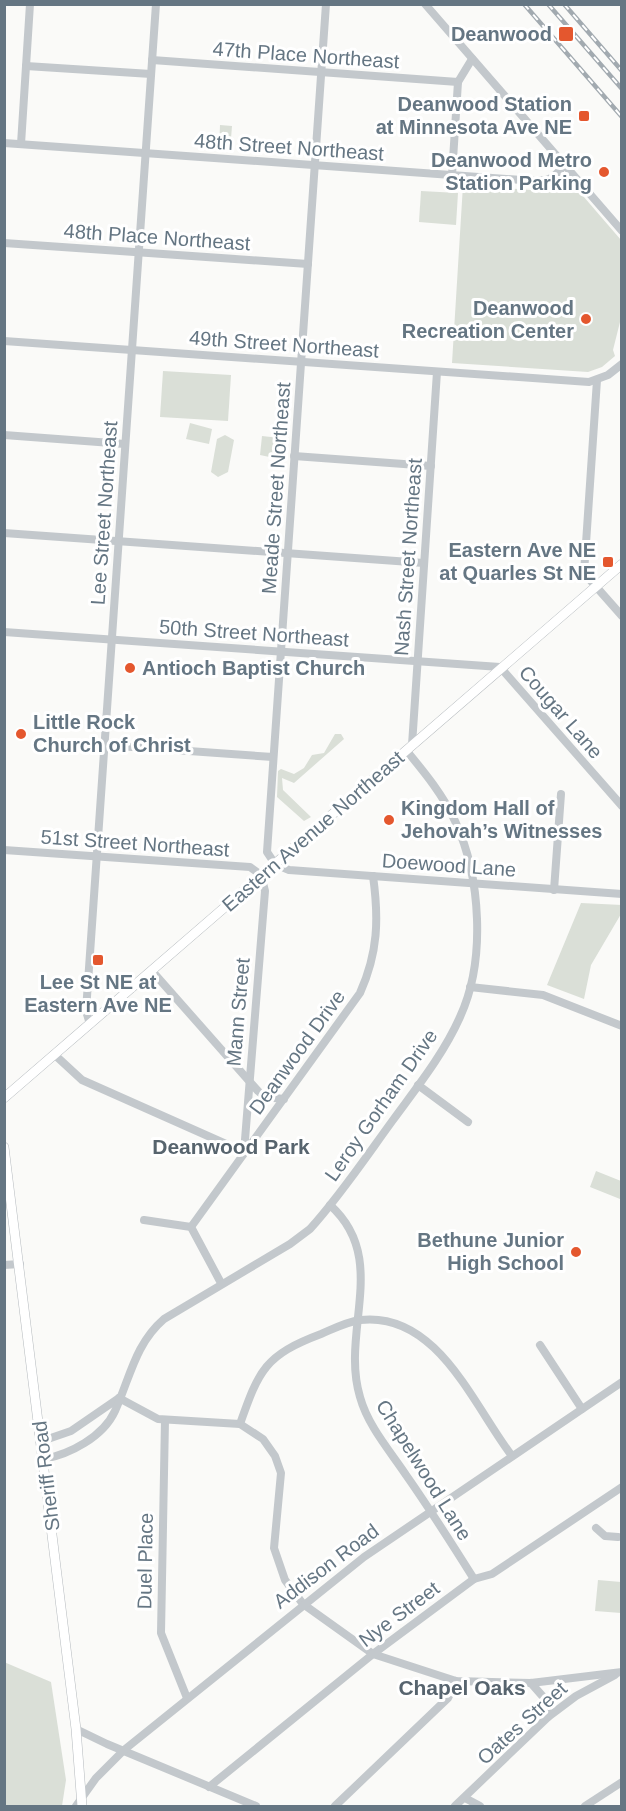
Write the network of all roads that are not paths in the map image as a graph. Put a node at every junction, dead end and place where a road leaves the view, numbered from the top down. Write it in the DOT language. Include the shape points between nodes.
graph roads {
  1 [pos="30,4"];
  2 [pos="156,4"];
  3 [pos="326,4"];
  4 [pos="425,4"];
  5 [pos="472,59"];
  6 [pos="152,60"];
  7 [pos="26,66"];
  8 [pos="322,72"];
  9 [pos="151,74"];
  10 [pos="458,82"];
  11 [pos="4,143"];
  12 [pos="21,144"];
  13 [pos="146,153"];
  14 [pos="565,164"];
  15 [pos="315,165"];
  16 [pos="452,175"];
  17 [pos="621,231"];
  18 [pos="4,243"];
  19 [pos="139,252"];
  20 [pos="308,264"];
  21 [pos="4,341"];
  22 [pos="132,349"];
  23 [pos="301,362"];
  24 [pos="621,364"];
  25 [pos="437,372"];
  26 [pos="597,380"];
  27 [pos="4,435"];
  28 [pos="125,444"];
  29 [pos="294,456"];
  30 [pos="431,466"];
  31 [pos="4,533"];
  32 [pos="118,541"];
  33 [pos="288,553"];
  34 [pos="424,563"];
  35 [pos="621,564"];
  36 [pos="595,586"];
  37 [pos="621,616"];
  38 [pos="4,632"];
  39 [pos="112,639"];
  40 [pos="281,652"];
  41 [pos="418,661"];
  42 [pos="500,667"];
  43 [pos="104,745"];
  44 [pos="409,748"];
  45 [pos="273,757"];
  46 [pos="561,794"];
  47 [pos="621,806"];
  48 [pos="4,850"];
  49 [pos="97,857"];
  50 [pos="275,864"];
  51 [pos="261,875"];
  52 [pos="374,876"];
  53 [pos="474,884"];
  54 [pos="554,890"];
  55 [pos="621,894"];
  56 [pos="152,971"];
  57 [pos="470,987"];
  58 [pos="90,1024"];
  59 [pos="621,1026"];
  60 [pos="56,1056"];
  61 [pos="249,1079"];
  62 [pos="418,1085"];
  63 [pos="4,1098"];
  64 [pos="284,1099"];
  65 [pos="468,1122"];
  66 [pos="4,1147"];
  67 [pos="244,1152"];
  68 [pos="330,1205"];
  69 [pos="144,1220"];
  70 [pos="190,1227"];
  71 [pos="20,1264"];
  72 [pos="4,1266"];
  73 [pos="221,1283"];
  74 [pos="358,1320"];
  75 [pos="540,1345"];
  76 [pos="621,1382"];
  77 [pos="119,1398"];
  78 [pos="582,1409"];
  79 [pos="165,1420"];
  80 [pos="240,1424"];
  81 [pos="42,1441"];
  82 [pos="512,1456"];
  83 [pos="44,1458"];
  84 [pos="621,1487"];
  85 [pos="430,1510"];
  86 [pos="596,1528"];
  87 [pos="618,1537"];
  88 [pos="474,1579"];
  89 [pos="303,1604"];
  90 [pos="373,1654"];
  91 [pos="620,1673"];
  92 [pos="456,1682"];
  93 [pos="531,1683"];
  94 [pos="187,1698"];
  95 [pos="548,1717"];
  96 [pos="76,1729"];
  97 [pos="124,1750"];
  98 [pos="621,1782"];
  99 [pos="209,1787"];
  100 [pos="465,1798"];
  101 [pos="82,1802"];
  102 [pos="76,1806"];
  103 [pos="256,1806"];
  104 [pos="335,1806"];
  105 [pos="455,1806"];
  106 [pos="480,1806"];
  107 [pos="585,1806"];
  1 -- 7 [label="street"];
  2 -- 6 [label="street, Lee Street Northeast"];
  3 -- 8 [label="street, Meade Street Northeast"];
  4 -- 5 [label="street"];
  5 -- 10 [label="street"];
  5 -- 14 [label="street"];
  6 -- 8 [label="street, 47th Place Northeast"];
  6 -- 9 [label="street, Lee Street Northeast"];
  7 -- 9 [label="street"];
  7 -- 12 [label="street"];
  8 -- 10 [label="street, 47th Place Northeast"];
  8 -- 15 [label="street, Meade Street Northeast"];
  9 -- 13 [label="street, Lee Street Northeast"];
  10 -- 16 [label="street"];
  11 -- 12 [label="street, 48th Street Northeast"];
  12 -- 13 [label="street, 48th Street Northeast"];
  13 -- 15 [label="street, 48th Street Northeast"];
  13 -- 19 [label="street, Lee Street Northeast"];
  14 -- 16 [label="street, 48th Street Northeast" via="548,181"];
  14 -- 17 [label="street"];
  15 -- 16 [label="street, 48th Street Northeast"];
  15 -- 20 [label="street, Meade Street Northeast"];
  18 -- 19 [label="street, 48th Place Northeast"];
  19 -- 20 [label="street, 48th Place Northeast"];
  19 -- 22 [label="street, Lee Street Northeast"];
  20 -- 23 [label="street, Meade Street Northeast"];
  21 -- 22 [label="street, 49th Street Northeast"];
  22 -- 23 [label="street, 49th Street Northeast"];
  22 -- 28 [label="street, Lee Street Northeast"];
  23 -- 25 [label="street, 49th Street Northeast"];
  23 -- 29 [label="street, Meade Street Northeast"];
  24 -- 26 [label="street"];
  25 -- 26 [label="street, 49th Street Northeast"];
  25 -- 30 [label="street, Nash Street Northeast"];
  26 -- 36 [label="street" via="584,573"];
  27 -- 28 [label="street"];
  28 -- 32 [label="street, Lee Street Northeast"];
  29 -- 30 [label="street"];
  29 -- 33 [label="street, Meade Street Northeast"];
  30 -- 34 [label="street, Nash Street Northeast"];
  31 -- 32 [label="street"];
  32 -- 33 [label="street"];
  32 -- 39 [label="street, Lee Street Northeast"];
  33 -- 34 [label="street"];
  33 -- 40 [label="street, Meade Street Northeast"];
  34 -- 41 [label="street, Nash Street Northeast"];
  35 -- 36 [label="main road, Eastern Avenue Northeast"];
  36 -- 37 [label="street"];
  36 -- 42 [label="main road, Eastern Avenue Northeast"];
  38 -- 39 [label="street, 50th Street Northeast"];
  39 -- 40 [label="street, 50th Street Northeast"];
  39 -- 43 [label="street, Lee Street Northeast"];
  40 -- 41 [label="street, 50th Street Northeast"];
  40 -- 45 [label="street, Meade Street Northeast"];
  41 -- 42 [label="street, 50th Street Northeast"];
  41 -- 44 [label="street, Nash Street Northeast"];
  42 -- 44 [label="main road, Eastern Avenue Northeast"];
  42 -- 47 [label="street, Cougar Lane"];
  43 -- 45 [label="street"];
  43 -- 49 [label="street, Lee Street Northeast"];
  44 -- 50 [label="main road, Eastern Avenue Northeast"];
  44 -- 53 [label="street, Leroy Gorham Drive" via="455,821"];
  45 -- 50 [label="street, Meade Street Northeast" via="267,852"];
  46 -- 54 [label="street"];
  48 -- 49 [label="street, 51st Street Northeast"];
  49 -- 51 [label="street, 51st Street Northeast" via="250,867"];
  49 -- 58 [label="street, Lee Street Northeast" via="86,1011"];
  50 -- 51 [label="main road, Eastern Avenue Northeast"];
  50 -- 52 [label="street, Doewood Lane" via="289,870"];
  51 -- 56 [label="main road, Eastern Avenue Northeast"];
  51 -- 61 [label="street, Mann Street" via="265,891"];
  52 -- 53 [label="street, Doewood Lane"];
  52 -- 64 [label="street, Deanwood Drive" via="377,937 368,975 348,1011"];
  53 -- 54 [label="street, Doewood Lane"];
  53 -- 57 [label="street, Leroy Gorham Drive" via="477,932"];
  54 -- 55 [label="street, Doewood Lane"];
  56 -- 58 [label="main road, Eastern Avenue Northeast"];
  56 -- 61 [label="street"];
  57 -- 59 [label="street" via="543,995"];
  57 -- 62 [label="street, Leroy Gorham Drive" via="449,1040"];
  58 -- 60 [label="main road, Eastern Avenue Northeast"];
  60 -- 63 [label="main road, Eastern Avenue Northeast"];
  60 -- 67 [label="street" via="82,1080"];
  61 -- 64 [label="street" via="265,1097"];
  61 -- 67 [label="street, Mann Street"];
  62 -- 65 [label="street"];
  62 -- 68 [label="street, Leroy Gorham Drive"];
  64 -- 67 [label="street, Deanwood Drive"];
  66 -- 71 [label="main road, Sheriff Road"];
  67 -- 70 [label="street, Deanwood Drive"];
  68 -- 73 [label="street, Leroy Gorham Drive" via="304,1234"];
  68 -- 74 [label="street, Chapelwood Lane" via="350,1226 358,1251"];
  69 -- 70 [label="street"];
  70 -- 73 [label="street"];
  71 -- 72 [label="street"];
  71 -- 81 [label="main road, Sheriff Road"];
  73 -- 77 [label="street, Leroy Gorham Drive" via="175,1310 152,1330 138,1350"];
  74 -- 80 [label="street" via="280,1352 261,1372"];
  74 -- 82 [label="street" via="399,1324 430,1344"];
  74 -- 85 [label="street, Chapelwood Lane" via="356,1374 364,1408"];
  75 -- 78 [label="street"];
  76 -- 78 [label="street, Addison Road"];
  77 -- 79 [label="street"];
  77 -- 81 [label="street" via="71,1431"];
  77 -- 83 [label="street, Leroy Gorham Drive" via="110,1419 91,1437 70,1450"];
  78 -- 82 [label="street, Addison Road"];
  79 -- 80 [label="street"];
  79 -- 94 [label="street, Duel Place" via="161,1634"];
  80 -- 89 [label="street" via="263,1439 279,1465 282,1482 274,1554 285,1580"];
  81 -- 83 [label="main road, Sheriff Road"];
  82 -- 85 [label="street, Addison Road"];
  83 -- 96 [label="main road, Sheriff Road"];
  84 -- 88 [label="street, Nye Street" via="492,1574"];
  85 -- 88 [label="street, Chapelwood Lane"];
  85 -- 89 [label="street, Addison Road"];
  86 -- 87 [label="street" via="605,1536"];
  88 -- 90 [label="street, Nye Street"];
  89 -- 90 [label="street"];
  89 -- 94 [label="street, Addison Road"];
  90 -- 92 [label="street"];
  90 -- 99 [label="street, Nye Street"];
  91 -- 93 [label="street"];
  91 -- 95 [label="street, Oates Street" via="576,1696"];
  92 -- 93 [label="street"];
  92 -- 104 [label="street" via="448,1698"];
  93 -- 95 [label="street" via="545,1699"];
  94 -- 97 [label="street, Addison Road"];
  95 -- 100 [label="street, Oates Street"];
  96 -- 97 [label="street"];
  96 -- 101 [label="main road, Sheriff Road"];
  97 -- 99 [label="street"];
  97 -- 101 [label="street, Addison Road" via="105,1768"];
  98 -- 107 [label="street"];
  99 -- 103 [label="street"];
  100 -- 105 [label="street, Oates Street"];
  100 -- 106 [label="street"];
  101 -- 102 [label="street, Addison Road"];
}
